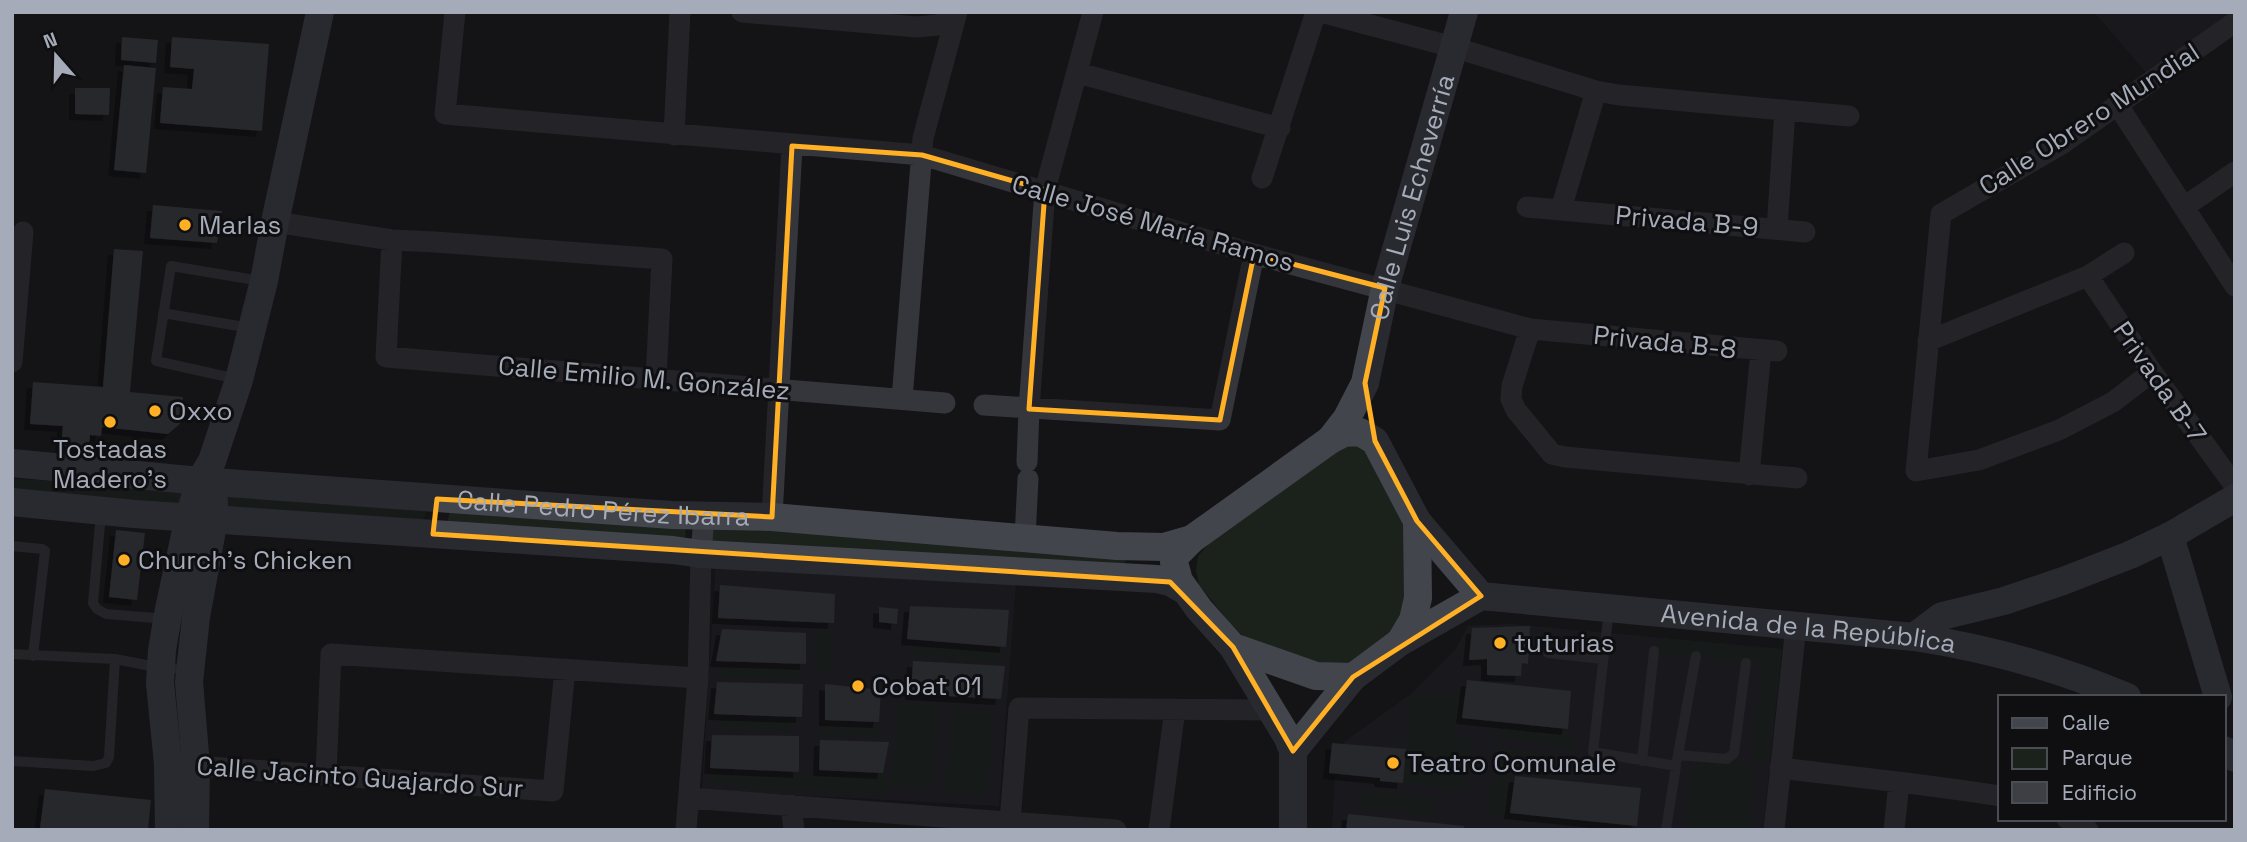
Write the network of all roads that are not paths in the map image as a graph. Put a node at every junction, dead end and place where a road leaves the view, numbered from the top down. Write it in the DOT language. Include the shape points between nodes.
graph roads {
  1 [pos="320,12"];
  2 [pos="455,12"];
  3 [pos="680,12"];
  4 [pos="742,12"];
  5 [pos="1093,12"];
  6 [pos="1318,12"];
  7 [pos="1464,12"];
  8 [pos="790,14"];
  9 [pos="956,14"];
  10 [pos="2235,22"];
  11 [pos="1453,47"];
  12 [pos="1078,73"];
  13 [pos="1596,92"];
  14 [pos="2117,104"];
  15 [pos="1785,110"];
  16 [pos="1849,116"];
  17 [pos="1280,128"];
  18 [pos="674,135"];
  19 [pos="792,146"];
  20 [pos="922,155"];
  21 [pos="2235,172"];
  22 [pos="1262,178"];
  23 [pos="1045,190"];
  24 [pos="1527,207"];
  25 [pos="2184,207"];
  26 [pos="1561,209"];
  27 [pos="275,222"];
  28 [pos="1777,229"];
  29 [pos="23,232"];
  30 [pos="1805,232"];
  31 [pos="391,240"];
  32 [pos="2124,253"];
  33 [pos="1254,254"];
  34 [pos="2088,276"];
  35 [pos="264,281"];
  36 [pos="2235,286"];
  37 [pos="1385,288"];
  38 [pos="163,313"];
  39 [pos="252,329"];
  40 [pos="1530,329"];
  41 [pos="1928,341"];
  42 [pos="12,362"];
  43 [pos="2151,373"];
  44 [pos="656,379"];
  45 [pos="239,380"];
  46 [pos="1365,383"];
  47 [pos="779,389"];
  48 [pos="902,399"];
  49 [pos="945,403"];
  50 [pos="984,405"];
  51 [pos="1029,409"];
  52 [pos="1331,440"];
  53 [pos="1375,441"];
  54 [pos="12,463"];
  55 [pos="209,475"];
  56 [pos="1749,475"];
  57 [pos="1797,478"];
  58 [pos="2235,486"];
  59 [pos="2235,498"];
  60 [pos="437,499"];
  61 [pos="12,502"];
  62 [pos="101,511"];
  63 [pos="704,517"];
  64 [pos="772,517"];
  65 [pos="201,518"];
  66 [pos="1417,521"];
  67 [pos="433,534"];
  68 [pos="2171,536"];
  69 [pos="1025,537"];
  70 [pos="1192,539"];
  71 [pos="1116,545"];
  72 [pos="12,546"];
  73 [pos="701,554"];
  74 [pos="1113,576"];
  75 [pos="1182,589"];
  76 [pos="1481,596"];
  77 [pos="1609,609"];
  78 [pos="167,620"];
  79 [pos="1796,626"];
  80 [pos="1914,637"];
  81 [pos="1400,642"];
  82 [pos="1233,646"];
  83 [pos="1654,651"];
  84 [pos="1548,653"];
  85 [pos="12,654"];
  86 [pos="33,656"];
  87 [pos="1696,656"];
  88 [pos="115,659"];
  89 [pos="1603,659"];
  90 [pos="1746,663"];
  91 [pos="161,668"];
  92 [pos="190,668"];
  93 [pos="565,669"];
  94 [pos="1353,677"];
  95 [pos="698,678"];
  96 [pos="2122,695"];
  97 [pos="2217,695"];
  98 [pos="1175,709"];
  99 [pos="1272,710"];
  100 [pos="1293,751"];
  101 [pos="12,761"];
  102 [pos="1642,761"];
  103 [pos="1677,761"];
  104 [pos="168,764"];
  105 [pos="196,766"];
  106 [pos="1780,768"];
  107 [pos="326,775"];
  108 [pos="1899,783"];
  109 [pos="1998,796"];
  110 [pos="689,797"];
  111 [pos="791,805"];
  112 [pos="2071,821"];
  113 [pos="916,822"];
  114 [pos="1010,822"];
  115 [pos="169,830"];
  116 [pos="195,830"];
  117 [pos="686,830"];
  118 [pos="794,830"];
  119 [pos="1116,830"];
  120 [pos="1159,830"];
  121 [pos="1293,830"];
  122 [pos="1666,830"];
  123 [pos="1774,830"];
  124 [pos="1894,830"];
  125 [pos="2088,830"];
  1 -- 27 [label="main road"];
  2 -- 18 [label="street, Calle José María Ramos" via="445,114"];
  3 -- 18 [label="street"];
  4 -- 8 [label="street"];
  5 -- 12 [label="street"];
  6 -- 11 [label="street"];
  6 -- 17 [label="street"];
  7 -- 11 [label="main road, Calle Luis Echeverría"];
  8 -- 9 [label="street" via="917,27 938,25"];
  9 -- 20 [label="street"];
  10 -- 14 [label="street, Calle Obrero Mundial"];
  11 -- 13 [label="street"];
  11 -- 37 [label="main road, Calle Luis Echeverría"];
  12 -- 17 [label="street"];
  12 -- 23 [label="street"];
  13 -- 15 [label="street"];
  13 -- 26 [label="street"];
  14 -- 25 [label="street"];
  14 -- 41 [label="street, Calle Obrero Mundial" via="2053,150 1941,214"];
  15 -- 16 [label="street"];
  15 -- 28 [label="street, Privada B-9"];
  17 -- 22 [label="street"];
  18 -- 19 [label="street, Calle José María Ramos"];
  19 -- 20 [label="street, Calle José María Ramos"];
  19 -- 47 [label="street"];
  20 -- 23 [label="street, Calle José María Ramos"];
  20 -- 48 [label="street"];
  21 -- 25 [label="street"];
  23 -- 33 [label="street, Calle José María Ramos"];
  23 -- 51 [label="street"];
  24 -- 26 [label="street, Privada B-9"];
  25 -- 36 [label="street"];
  26 -- 28 [label="street, Privada B-9"];
  27 -- 31 [label="street"];
  27 -- 35 [label="main road"];
  28 -- 30 [label="street"];
  29 -- 42 [label="street"];
  31 -- 44 [label="street, Calle Emilio M. González" via="386,357"];
  31 -- 44 [label="street" via="662,258"];
  32 -- 34 [label="street"];
  33 -- 37 [label="street, Calle José María Ramos"];
  33 -- 51 [label="street" via="1220,419"];
  34 -- 41 [label="street"];
  34 -- 43 [label="street, Privada B-7"];
  35 -- 38 [label="lane" via="171,266"];
  35 -- 39 [label="main road"];
  37 -- 40 [label="street, Privada B-8"];
  37 -- 46 [label="main road, Calle Luis Echeverría"];
  38 -- 39 [label="lane"];
  38 -- 45 [label="lane" via="156,361"];
  39 -- 45 [label="main road"];
  40 -- 56 [label="street" via="1511,399 1552,454"];
  40 -- 56 [label="street, Privada B-8" via="1769,351"];
  41 -- 43 [label="street" via="1916,471 1979,460 2059,430 2113,402"];
  43 -- 58 [label="street, Privada B-7"];
  44 -- 47 [label="street, Calle Emilio M. González"];
  45 -- 55 [label="main road"];
  46 -- 52 [label="main road, Calle Luis Echeverría"];
  46 -- 53 [label="main road, Calle Luis Echeverría"];
  47 -- 48 [label="street, Calle Emilio M. González"];
  47 -- 64 [label="street"];
  48 -- 49 [label="street, Calle Emilio M. González"];
  50 -- 51 [label="street"];
  51 -- 69 [label="street"];
  52 -- 53 [label="main road" via="1360,432"];
  52 -- 70 [label="main road"];
  53 -- 66 [label="main road"];
  54 -- 55 [label="main road, Calle Pedro Pérez Ibarra"];
  55 -- 60 [label="main road, Calle Pedro Pérez Ibarra"];
  55 -- 65 [label="main road"];
  56 -- 57 [label="street"];
  59 -- 68 [label="main road"];
  60 -- 63 [label="main road, Calle Pedro Pérez Ibarra"];
  60 -- 67 [label="main road"];
  61 -- 62 [label="main road, Calle Pedro Pérez Ibarra"];
  62 -- 65 [label="main road, Calle Pedro Pérez Ibarra"];
  62 -- 78 [label="lane" via="93,603 106,614"];
  63 -- 64 [label="main road, Calle Pedro Pérez Ibarra"];
  63 -- 73 [label="street"];
  64 -- 69 [label="main road, Calle Pedro Pérez Ibarra"];
  65 -- 67 [label="main road, Calle Pedro Pérez Ibarra"];
  65 -- 78 [label="main road"];
  65 -- 92 [label="main road"];
  66 -- 76 [label="main road"];
  66 -- 81 [label="main road" via="1418,598 1413,620"];
  67 -- 73 [label="main road, Calle Pedro Pérez Ibarra"];
  68 -- 80 [label="main road" via="2063,581 1942,616"];
  68 -- 97 [label="main road"];
  69 -- 71 [label="main road, Calle Pedro Pérez Ibarra"];
  70 -- 71 [label="main road, Calle Pedro Pérez Ibarra" via="1164,547"];
  70 -- 75 [label="main road" via="1174,562"];
  71 -- 74 [label="main road" via="1127,551 1130,562 1125,573"];
  72 -- 86 [label="lane" via="45,551"];
  73 -- 74 [label="main road, Calle Pedro Pérez Ibarra"];
  73 -- 95 [label="street"];
  74 -- 75 [label="main road, Calle Pedro Pérez Ibarra" via="1157,579"];
  75 -- 82 [label="main road"];
  76 -- 77 [label="main road, Avenida de la República"];
  76 -- 81 [label="main road"];
  77 -- 79 [label="main road, Avenida de la República"];
  77 -- 89 [label="lane"];
  78 -- 91 [label="main road"];
  79 -- 80 [label="main road, Avenida de la República"];
  79 -- 106 [label="street"];
  80 -- 96 [label="main road, Avenida de la República" via="2007,656"];
  81 -- 94 [label="main road"];
  82 -- 94 [label="main road" via="1316,676"];
  82 -- 99 [label="main road"];
  83 -- 102 [label="lane"];
  84 -- 89 [label="lane"];
  85 -- 86 [label="lane"];
  86 -- 88 [label="lane"];
  87 -- 103 [label="lane"];
  88 -- 91 [label="lane"];
  88 -- 101 [label="lane" via="106,763"];
  89 -- 102 [label="lane" via="1593,752"];
  90 -- 103 [label="lane" via="1734,753 1727,759"];
  91 -- 92 [label="lane"];
  91 -- 104 [label="main road"];
  92 -- 105 [label="main road"];
  93 -- 95 [label="street"];
  93 -- 107 [label="street, Calle Jacinto Guajardo Sur" via="553,791"];
  93 -- 107 [label="street" via="331,654"];
  94 -- 100 [label="main road"];
  95 -- 110 [label="street"];
  98 -- 99 [label="street"];
  98 -- 114 [label="street" via="1019,708"];
  98 -- 120 [label="street"];
  99 -- 100 [label="main road"];
  100 -- 121 [label="main road"];
  102 -- 103 [label="lane"];
  103 -- 122 [label="lane"];
  104 -- 105 [label="street, Calle Jacinto Guajardo Sur"];
  104 -- 115 [label="main road"];
  105 -- 107 [label="street, Calle Jacinto Guajardo Sur"];
  105 -- 116 [label="main road"];
  106 -- 108 [label="street"];
  106 -- 123 [label="street"];
  108 -- 109 [label="street"];
  108 -- 124 [label="street"];
  110 -- 111 [label="street"];
  110 -- 117 [label="street"];
  111 -- 113 [label="street"];
  111 -- 118 [label="street"];
  112 -- 125 [label="street"];
  113 -- 114 [label="street"];
  114 -- 119 [label="street"];
}
